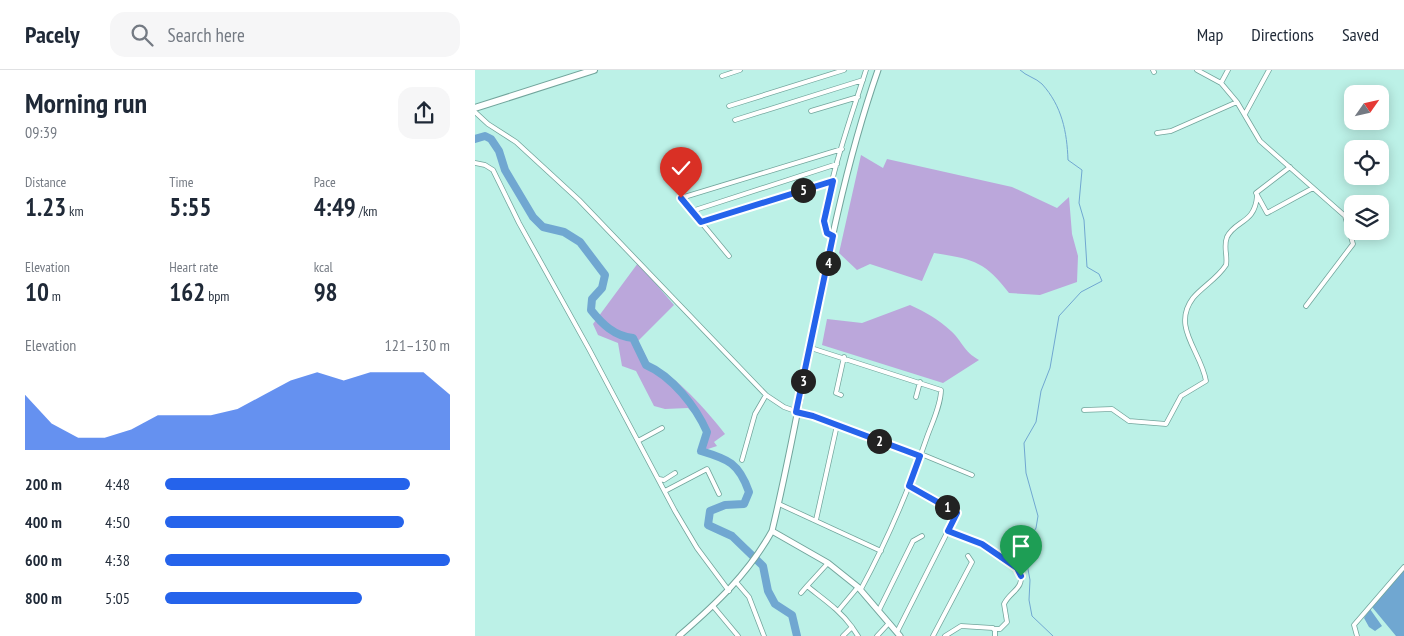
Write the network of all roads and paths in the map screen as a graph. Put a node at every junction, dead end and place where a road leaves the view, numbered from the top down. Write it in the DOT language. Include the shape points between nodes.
graph roads {
  1 [pos="594,70"];
  2 [pos="740,70"];
  3 [pos="844,70"];
  4 [pos="866,70"];
  5 [pos="878,70"];
  6 [pos="1197,70"];
  7 [pos="1228,70"];
  8 [pos="1269,70"];
  9 [pos="722,76"];
  10 [pos="863,80"];
  11 [pos="1221,83"];
  12 [pos="858,97"];
  13 [pos="1237,102"];
  14 [pos="729,106"];
  15 [pos="475,110"];
  16 [pos="811,111"];
  17 [pos="1245,114"];
  18 [pos="735,120"];
  19 [pos="1157,133"];
  20 [pos="842,149"];
  21 [pos="475,163"];
  22 [pos="837,164"];
  23 [pos="1290,167"];
  24 [pos="833,181"];
  25 [pos="1313,188"];
  26 [pos="1257,196"];
  27 [pos="692,211"];
  28 [pos="701,222"];
  29 [pos="833,236"];
  30 [pos="729,256"];
  31 [pos="1306,306"];
  32 [pos="811,348"];
  33 [pos="844,357"];
  34 [pos="920,382"];
  35 [pos="766,395"];
  36 [pos="841,395"];
  37 [pos="916,397"];
  38 [pos="1084,410"];
  39 [pos="796,412"];
  40 [pos="837,425"];
  41 [pos="662,428"];
  42 [pos="638,441"];
  43 [pos="921,455"];
  44 [pos="742,460"];
  45 [pos="675,473"];
  46 [pos="972,475"];
  47 [pos="659,480"];
  48 [pos="909,486"];
  49 [pos="665,491"];
  50 [pos="719,494"];
  51 [pos="779,504"];
  52 [pos="957,513"];
  53 [pos="963,516"];
  54 [pos="816,520"];
  55 [pos="772,531"];
  56 [pos="948,531"];
  57 [pos="922,536"];
  58 [pos="881,551"];
  59 [pos="968,556"];
  60 [pos="827,563"];
  61 [pos="1404,567"];
  62 [pos="737,583"];
  63 [pos="807,586"];
  64 [pos="860,588"];
  65 [pos="729,591"];
  66 [pos="801,593"];
  67 [pos="713,606"];
  68 [pos="879,610"];
  69 [pos="838,611"];
  70 [pos="889,623"];
  71 [pos="852,627"];
  72 [pos="995,630"];
  73 [pos="899,635"];
  74 [pos="679,636"];
  75 [pos="738,636"];
  76 [pos="764,636"];
  77 [pos="843,636"];
  78 [pos="858,636"];
  79 [pos="877,636"];
  80 [pos="933,636"];
  81 [pos="945,636"];
  82 [pos="995,636"];
  83 [pos="1357,636"];
  1 -- 15 [label="highway"];
  2 -- 9 [label="street"];
  3 -- 14 [label="street"];
  4 -- 10 [label="street"];
  5 -- 29 [label="street" via="861,118"];
  6 -- 11 [label="street"];
  7 -- 11 [label="street"];
  8 -- 17 [label="street"];
  10 -- 12 [label="street"];
  10 -- 18 [label="street"];
  11 -- 13 [label="street"];
  12 -- 16 [label="street"];
  12 -- 20 [label="street"];
  13 -- 17 [label="street"];
  13 -- 19 [label="street" via="1171,132"];
  15 -- 35 [label="street" via="488,124 516,142 579,200"];
  17 -- 23 [label="street" via="1260,141"];
  20 -- 22 [label="street"];
  20 -- 27 [label="street" via="681,198"];
  21 -- 42 [label="street" via="493,170"];
  22 -- 24 [label="street"];
  22 -- 27 [label="street"];
  23 -- 25 [label="street"];
  23 -- 26 [label="street" via="1256,192"];
  24 -- 28 [label="street"];
  24 -- 29 [label="street" via="824,221 827,233"];
  25 -- 26 [label="street" via="1268,213"];
  25 -- 31 [label="street" via="1346,218 1353,243"];
  26 -- 38 [label="street" via="1250,216 1227,238 1226,265 1195,295 1185,310 1184,326 1206,381 1181,396 1165,424 1129,421 1112,409"];
  27 -- 28 [label="street"];
  28 -- 30 [label="street"];
  29 -- 32 [label="street"];
  32 -- 33 [label="street"];
  32 -- 39 [label="street"];
  33 -- 34 [label="street"];
  33 -- 36 [label="street" via="836,393"];
  34 -- 37 [label="street"];
  34 -- 43 [label="street" via="939,388 941,392"];
  35 -- 39 [label="street"];
  35 -- 44 [label="street" via="755,414"];
  39 -- 40 [label="street"];
  39 -- 51 [label="street"];
  40 -- 43 [label="street"];
  40 -- 54 [label="street"];
  41 -- 42 [label="street"];
  42 -- 47 [label="street"];
  43 -- 46 [label="street"];
  43 -- 48 [label="street"];
  45 -- 47 [label="street"];
  47 -- 49 [label="street"];
  48 -- 52 [label="street"];
  48 -- 58 [label="street"];
  49 -- 50 [label="street" via="707,469"];
  49 -- 65 [label="street" via="697,548"];
  51 -- 54 [label="street"];
  51 -- 55 [label="street"];
  52 -- 53 [label="street"];
  52 -- 56 [label="street"];
  54 -- 58 [label="street"];
  55 -- 60 [label="street"];
  55 -- 62 [label="street"];
  56 -- 72 [label="street" via="982,544 1020,572 1021,583 1004,604 1007,622"];
  56 -- 73 [label="street"];
  57 -- 68 [label="street" via="913,541"];
  58 -- 64 [label="street"];
  59 -- 80 [label="street" via="972,562"];
  60 -- 63 [label="street"];
  60 -- 64 [label="street"];
  61 -- 83 [label="street" via="1354,625"];
  62 -- 65 [label="street"];
  62 -- 76 [label="street" via="749,598"];
  63 -- 66 [label="street"];
  63 -- 69 [label="street"];
  64 -- 68 [label="street"];
  64 -- 69 [label="street"];
  65 -- 67 [label="street"];
  67 -- 74 [label="street"];
  67 -- 75 [label="street"];
  68 -- 70 [label="street"];
  69 -- 71 [label="street"];
  70 -- 73 [label="street"];
  70 -- 79 [label="street"];
  71 -- 77 [label="street"];
  71 -- 78 [label="street"];
  72 -- 81 [label="street" via="961,626"];
  72 -- 82 [label="street"];
}
